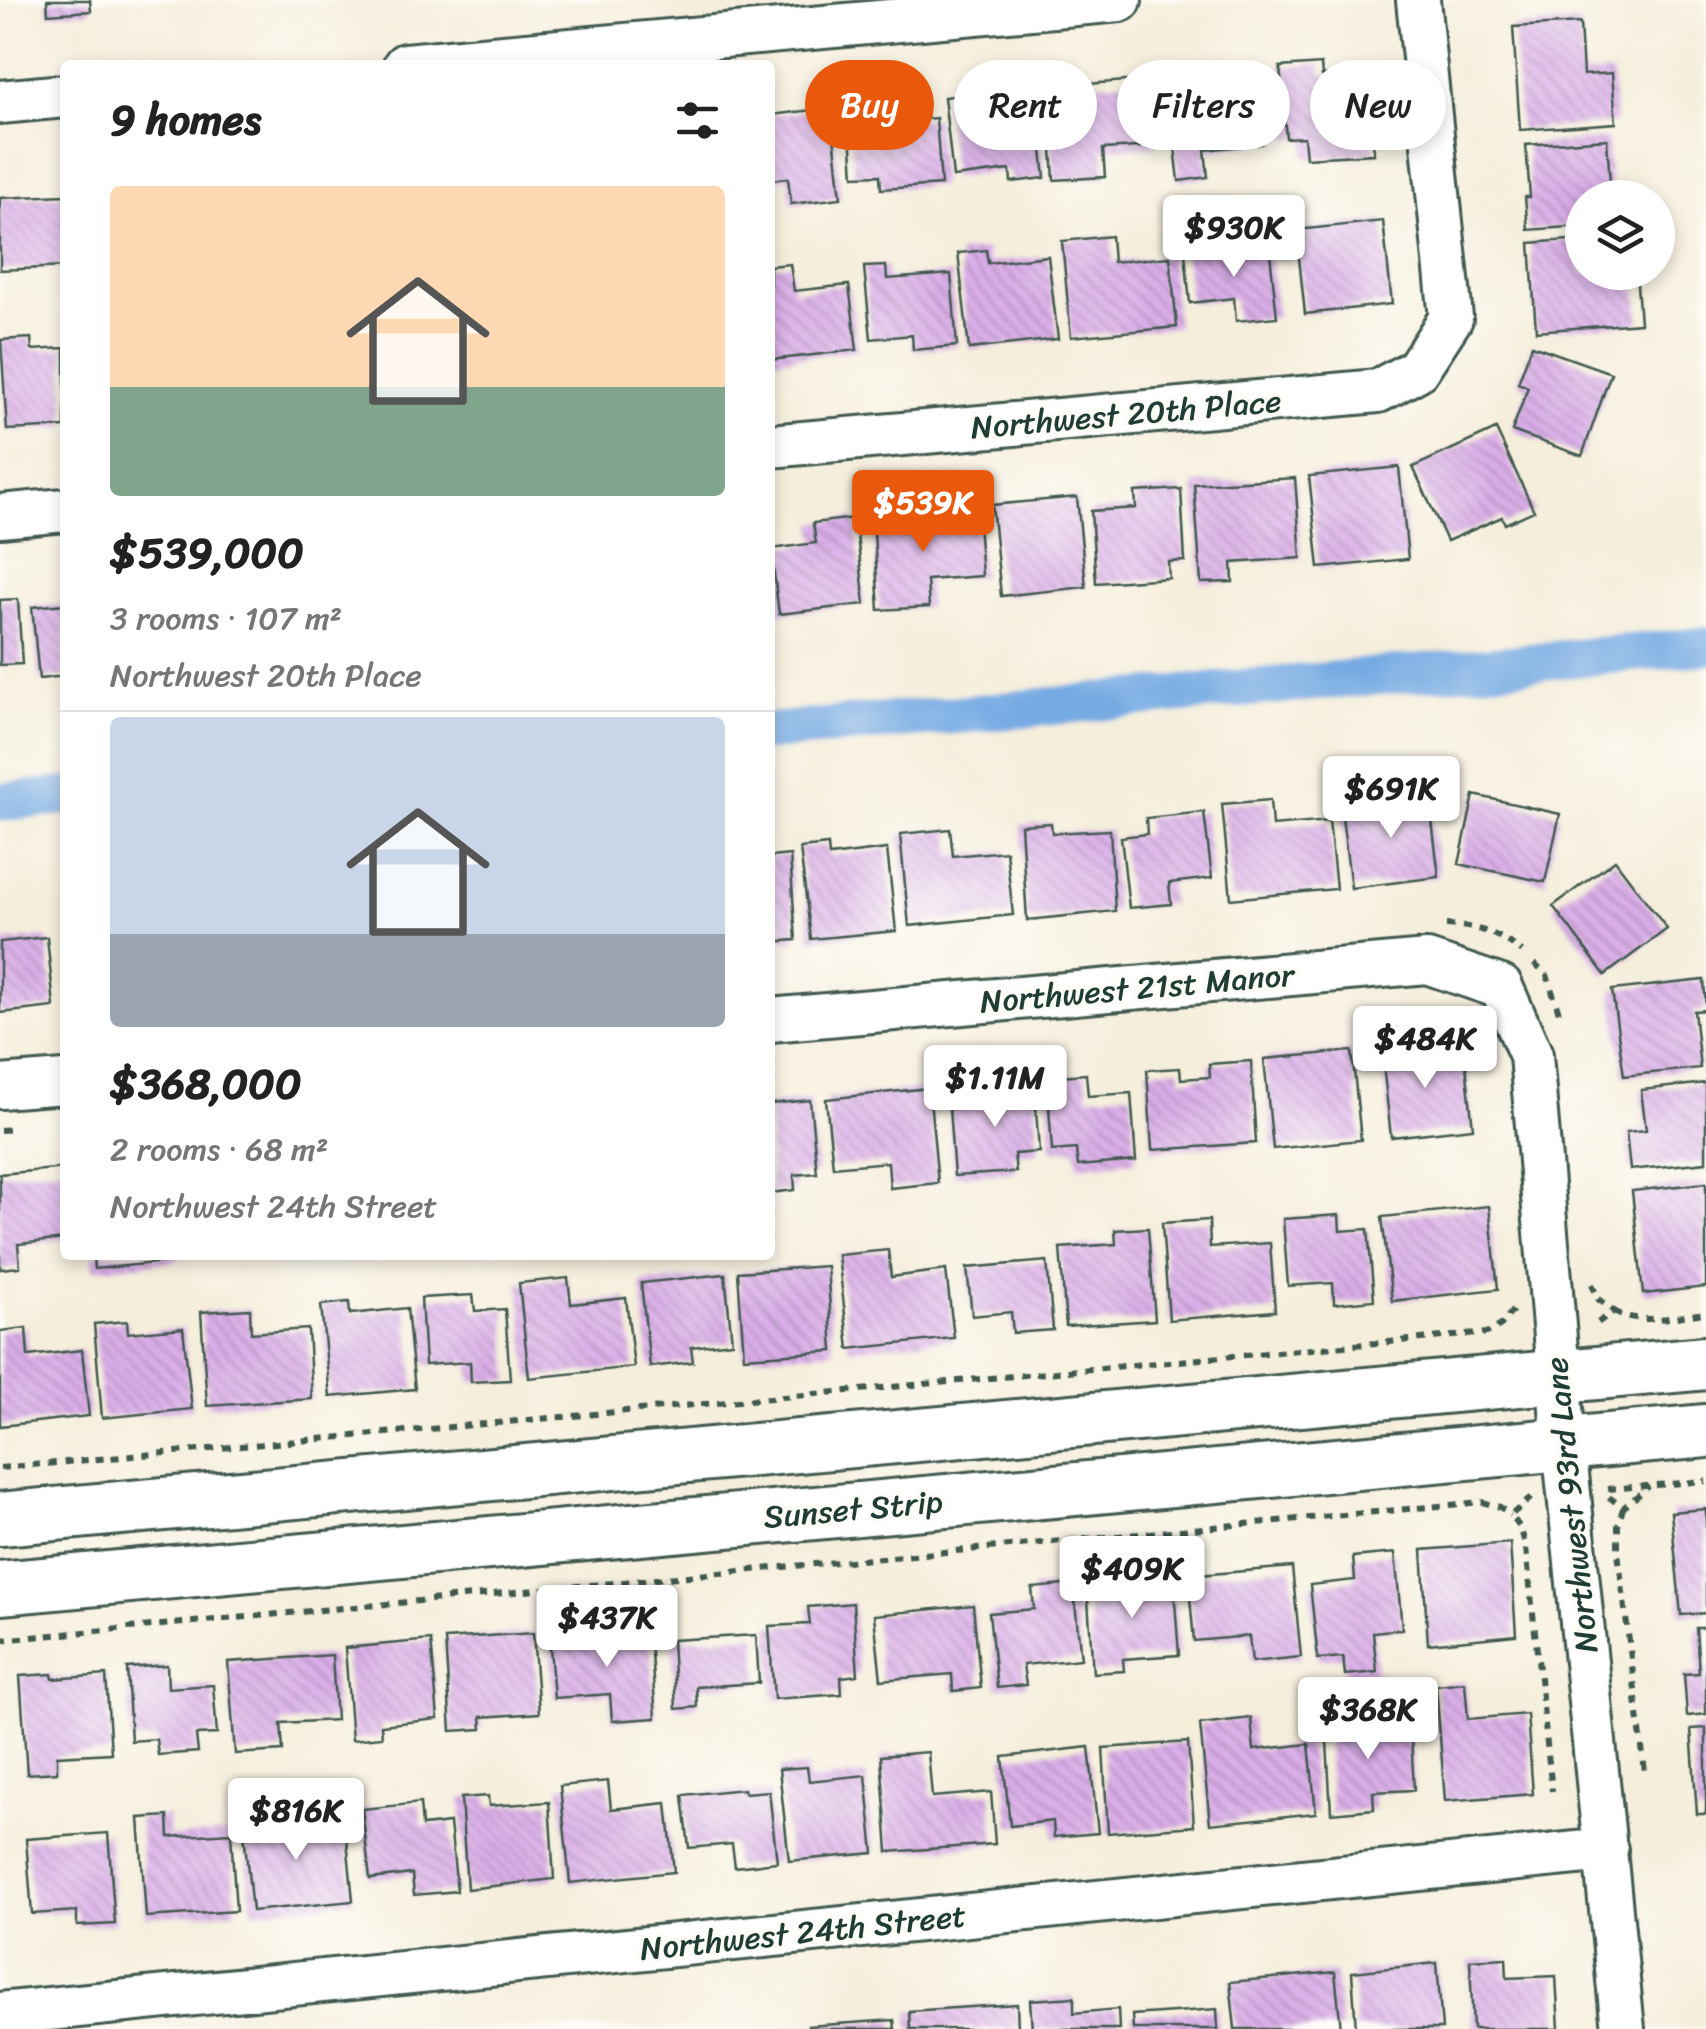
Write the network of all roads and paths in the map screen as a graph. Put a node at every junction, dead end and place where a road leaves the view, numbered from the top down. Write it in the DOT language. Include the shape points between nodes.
graph roads {
  1 [pos="1120,0"];
  2 [pos="1418,0"];
  3 [pos="459,60"];
  4 [pos="60,96"];
  5 [pos="0,102"];
  6 [pos="775,446"];
  7 [pos="60,510"];
  8 [pos="0,516"];
  9 [pos="1501,987"];
  10 [pos="775,1020"];
  11 [pos="60,1082"];
  12 [pos="0,1087"];
  13 [pos="1514,1308"];
  14 [pos="1614,1311"];
  15 [pos="1706,1313"];
  16 [pos="1706,1363"];
  17 [pos="1558,1376"];
  18 [pos="1706,1431"];
  19 [pos="1564,1444"];
  20 [pos="0,1468"];
  21 [pos="1706,1481"];
  22 [pos="1650,1486"];
  23 [pos="1623,1508"];
  24 [pos="1511,1515"];
  25 [pos="0,1518"];
  26 [pos="0,1588"];
  27 [pos="0,1640"];
  28 [pos="1645,1772"];
  29 [pos="1606,1850"];
  30 [pos="0,2014"];
  31 [pos="1623,2029"];
  1 -- 3 [label="street"];
  2 -- 6 [label="street, Northwest 20th Place" via="1451,318 1417,370 1378,391"];
  4 -- 5 [label="street"];
  7 -- 8 [label="street"];
  9 -- 10 [label="street, Northwest 21st Manor" via="1427,962"];
  9 -- 17 [label="street, Northwest 93rd Lane" via="1532,1055"];
  11 -- 12 [label="street"];
  13 -- 20 [label="path" via="1487,1332"];
  14 -- 15 [label="path" via="1639,1319"];
  16 -- 17 [label="street, Sunset Strip"];
  17 -- 19 [label="street, Northwest 93rd Lane"];
  17 -- 25 [label="street, Sunset Strip"];
  18 -- 19 [label="street, Sunset Strip"];
  19 -- 26 [label="street, Sunset Strip"];
  19 -- 29 [label="street, Northwest 93rd Lane"];
  21 -- 22 [label="path"];
  22 -- 23 [label="path"];
  22 -- 23 [label="path" via="1601,1490"];
  23 -- 28 [label="path" via="1618,1552"];
  24 -- 27 [label="path" via="1482,1502"];
  29 -- 30 [label="street, Northwest 24th Street"];
  29 -- 31 [label="street, Northwest 93rd Lane"];
}
